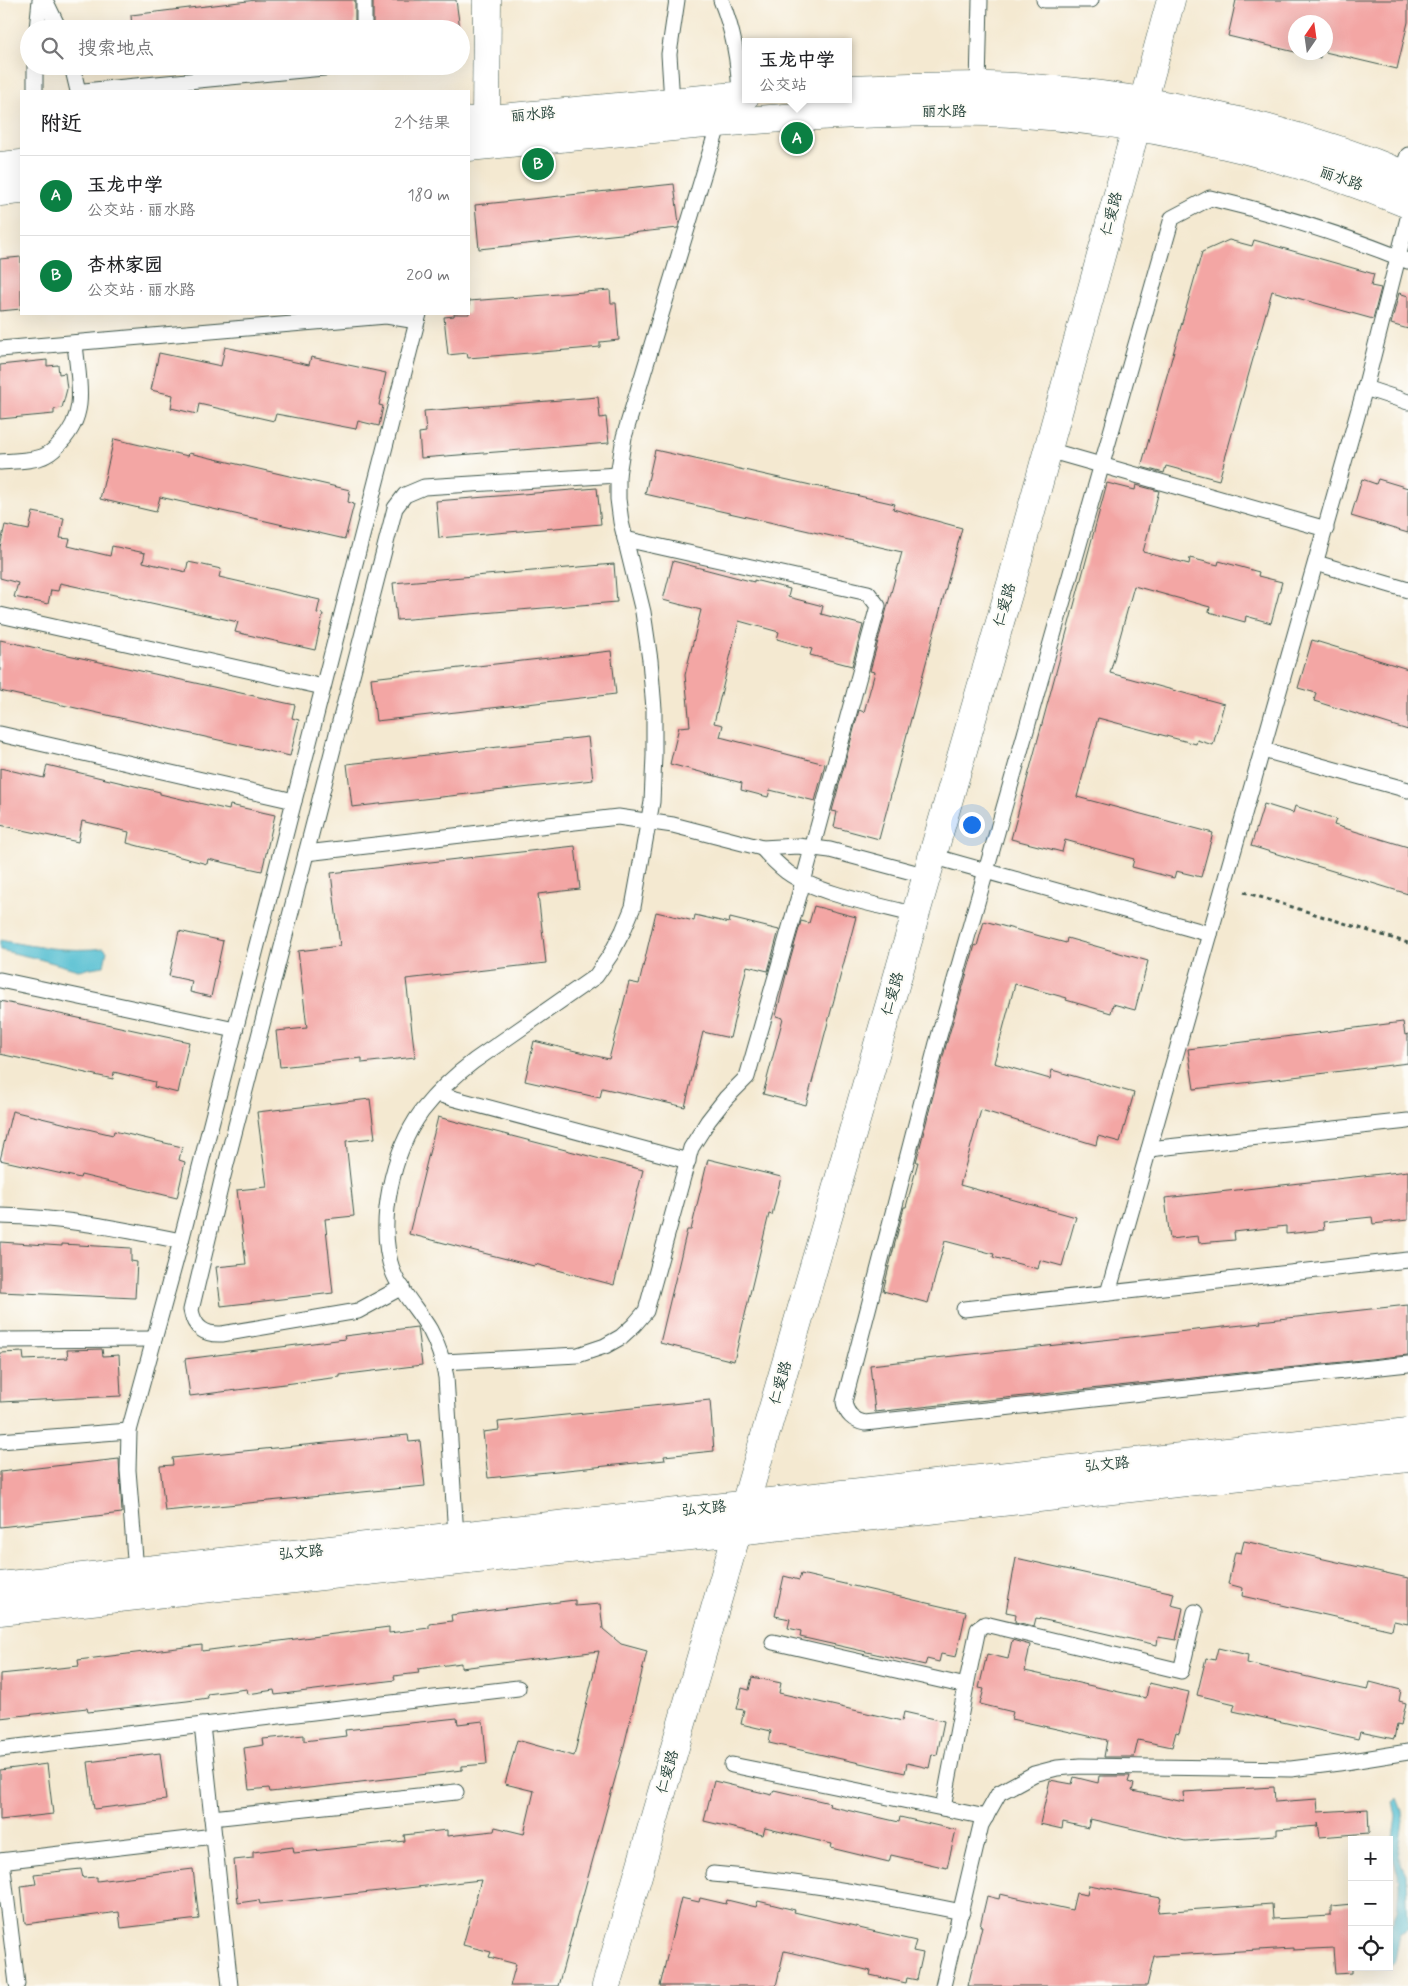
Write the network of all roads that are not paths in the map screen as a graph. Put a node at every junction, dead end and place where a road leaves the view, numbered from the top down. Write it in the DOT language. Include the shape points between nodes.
graph roads {
  1 [pos="40,0"];
  2 [pos="45,0"];
  3 [pos="364,0"];
  4 [pos="487,0"];
  5 [pos="676,0"];
  6 [pos="721,0"];
  7 [pos="980,0"];
  8 [pos="1044,0"];
  9 [pos="1091,0"];
  10 [pos="1171,0"];
  11 [pos="38,20"];
  12 [pos="55,20"];
  13 [pos="364,20"];
  14 [pos="35,75"];
  15 [pos="74,75"];
  16 [pos="250,75"];
  17 [pos="978,86"];
  18 [pos="742,88"];
  19 [pos="852,89"];
  20 [pos="35,90"];
  21 [pos="78,90"];
  22 [pos="94,90"];
  23 [pos="742,95"];
  24 [pos="672,102"];
  25 [pos="1139,115"];
  26 [pos="477,120"];
  27 [pos="718,123"];
  28 [pos="470,147"];
  29 [pos="20,164"];
  30 [pos="0,166"];
  31 [pos="1406,168"];
  32 [pos="20,190"];
  33 [pos="0,192"];
  34 [pos="1408,204"];
  35 [pos="1408,218"];
  36 [pos="1403,259"];
  37 [pos="418,318"];
  38 [pos="75,343"];
  39 [pos="0,349"];
  40 [pos="1365,388"];
  41 [pos="1408,402"];
  42 [pos="1048,450"];
  43 [pos="0,462"];
  44 [pos="1102,466"];
  45 [pos="618,475"];
  46 [pos="1326,529"];
  47 [pos="625,539"];
  48 [pos="1316,563"];
  49 [pos="1408,590"];
  50 [pos="0,614"];
  51 [pos="323,687"];
  52 [pos="0,734"];
  53 [pos="1263,750"];
  54 [pos="1408,790"];
  55 [pos="294,801"];
  56 [pos="649,822"];
  57 [pos="813,847"];
  58 [pos="762,848"];
  59 [pos="306,853"];
  60 [pos="930,866"];
  61 [pos="986,872"];
  62 [pos="803,882"];
  63 [pos="916,915"];
  64 [pos="1210,934"];
  65 [pos="0,980"];
  66 [pos="235,1030"];
  67 [pos="437,1094"];
  68 [pos="1408,1120"];
  69 [pos="1149,1150"];
  70 [pos="688,1161"];
  71 [pos="0,1216"];
  72 [pos="181,1241"];
  73 [pos="1408,1260"];
  74 [pos="402,1287"];
  75 [pos="1108,1294"];
  76 [pos="964,1309"];
  77 [pos="154,1339"];
  78 [pos="0,1340"];
  79 [pos="443,1362"];
  80 [pos="1408,1364"];
  81 [pos="129,1431"];
  82 [pos="1408,1432"];
  83 [pos="0,1441"];
  84 [pos="1408,1458"];
  85 [pos="746,1504"];
  86 [pos="739,1531"];
  87 [pos="456,1536"];
  88 [pos="136,1571"];
  89 [pos="0,1586"];
  90 [pos="0,1611"];
  91 [pos="1195,1612"];
  92 [pos="773,1642"];
  93 [pos="966,1686"];
  94 [pos="518,1688"];
  95 [pos="202,1725"];
  96 [pos="0,1749"];
  97 [pos="1408,1752"];
  98 [pos="732,1765"];
  99 [pos="456,1792"];
  100 [pos="943,1808"];
  101 [pos="986,1817"];
  102 [pos="212,1818"];
  103 [pos="214,1836"];
  104 [pos="1,1861"];
  105 [pos="713,1874"];
  106 [pos="962,1912"];
  107 [pos="17,1984"];
  108 [pos="230,1986"];
  109 [pos="606,1986"];
  110 [pos="943,1986"];
  1 -- 11 [label="lane"];
  2 -- 12 [label="lane"];
  3 -- 13 [label="lane"];
  4 -- 26 [label="street"];
  5 -- 24 [label="lane" via="668,54"];
  6 -- 18 [label="lane" via="731,24"];
  7 -- 17 [label="lane"];
  8 -- 9 [label="lane"];
  10 -- 25 [label="street, 仁爱路"];
  14 -- 20 [label="lane"];
  15 -- 21 [label="lane"];
  16 -- 22 [label="lane"];
  17 -- 19 [label="street, 丽水路"];
  17 -- 25 [label="street, 丽水路" via="1042,90"];
  23 -- 24 [label="street, 丽水路"];
  24 -- 26 [label="street, 丽水路"];
  25 -- 27 [label="street, 丽水路" via="937,111"];
  25 -- 31 [label="street, 丽水路" via="1220,117"];
  25 -- 34 [label="street, 丽水路" via="1214,142 1333,176"];
  25 -- 42 [label="street, 仁爱路"];
  27 -- 28 [label="street, 丽水路"];
  27 -- 45 [label="lane" via="627,428"];
  29 -- 30 [label="street"];
  32 -- 33 [label="street"];
  35 -- 36 [label="lane"];
  36 -- 40 [label="lane"];
  36 -- 44 [label="lane" via="1323,229 1210,198 1172,218"];
  37 -- 38 [label="lane" via="386,316"];
  37 -- 51 [label="lane"];
  38 -- 39 [label="lane"];
  38 -- 43 [label="lane" via="80,406 70,433 45,456"];
  40 -- 41 [label="lane"];
  40 -- 46 [label="lane"];
  42 -- 44 [label="lane"];
  42 -- 60 [label="street, 仁爱路"];
  44 -- 46 [label="lane"];
  44 -- 61 [label="lane"];
  45 -- 47 [label="lane" via="618,499"];
  45 -- 59 [label="lane" via="424,487 405,495 395,508"];
  46 -- 48 [label="lane"];
  47 -- 56 [label="lane" via="643,612 650,660 654,755"];
  47 -- 57 [label="lane" via="868,593 878,606"];
  48 -- 49 [label="lane"];
  48 -- 53 [label="lane"];
  50 -- 51 [label="lane"];
  51 -- 55 [label="lane"];
  52 -- 55 [label="lane"];
  53 -- 54 [label="lane"];
  53 -- 64 [label="lane"];
  55 -- 66 [label="lane"];
  56 -- 58 [label="lane"];
  56 -- 59 [label="lane" via="618,817"];
  56 -- 67 [label="lane" via="633,907 624,931 596,976 474,1061"];
  57 -- 58 [label="lane"];
  57 -- 60 [label="lane"];
  57 -- 62 [label="lane"];
  58 -- 62 [label="lane" via="774,862"];
  59 -- 74 [label="lane" via="222,1180 191,1310 192,1318 204,1332 222,1334 358,1311"];
  60 -- 61 [label="lane"];
  60 -- 63 [label="street, 仁爱路"];
  61 -- 64 [label="lane"];
  61 -- 80 [label="lane" via="844,1395 849,1415 865,1423"];
  62 -- 63 [label="lane"];
  62 -- 70 [label="lane" via="747,1077 708,1121 691,1148"];
  63 -- 85 [label="street, 仁爱路"];
  64 -- 69 [label="lane"];
  65 -- 66 [label="lane"];
  66 -- 72 [label="lane"];
  67 -- 70 [label="lane"];
  67 -- 74 [label="lane" via="408,1136 398,1160 388,1204 387,1240 394,1273"];
  68 -- 69 [label="lane"];
  69 -- 75 [label="lane"];
  70 -- 79 [label="lane" via="646,1311 621,1337 578,1355"];
  71 -- 72 [label="lane" via="73,1222"];
  72 -- 77 [label="lane"];
  73 -- 75 [label="lane"];
  74 -- 79 [label="lane" via="429,1329"];
  75 -- 76 [label="lane"];
  77 -- 78 [label="lane"];
  77 -- 81 [label="lane"];
  79 -- 87 [label="lane"];
  81 -- 83 [label="lane"];
  81 -- 88 [label="lane" via="128,1470"];
  82 -- 85 [label="street, 弘文路"];
  84 -- 86 [label="street, 弘文路"];
  85 -- 86 [label="street, 仁爱路"];
  85 -- 87 [label="street, 弘文路"];
  86 -- 90 [label="street, 弘文路"];
  86 -- 109 [label="street, 仁爱路"];
  87 -- 88 [label="street, 弘文路"];
  88 -- 89 [label="street, 弘文路"];
  91 -- 93 [label="lane" via="1181,1670 985,1624 978,1629"];
  92 -- 93 [label="lane"];
  93 -- 100 [label="lane"];
  94 -- 95 [label="lane"];
  95 -- 96 [label="lane"];
  95 -- 102 [label="lane"];
  97 -- 101 [label="lane" via="1291,1769 1057,1768 1034,1774 999,1793"];
  98 -- 100 [label="lane"];
  99 -- 102 [label="lane"];
  100 -- 101 [label="lane"];
  101 -- 106 [label="lane" via="981,1825"];
  102 -- 103 [label="lane"];
  103 -- 104 [label="lane"];
  103 -- 108 [label="lane"];
  104 -- 107 [label="lane"];
  105 -- 106 [label="lane" via="842,1889"];
  106 -- 110 [label="lane"];
}
